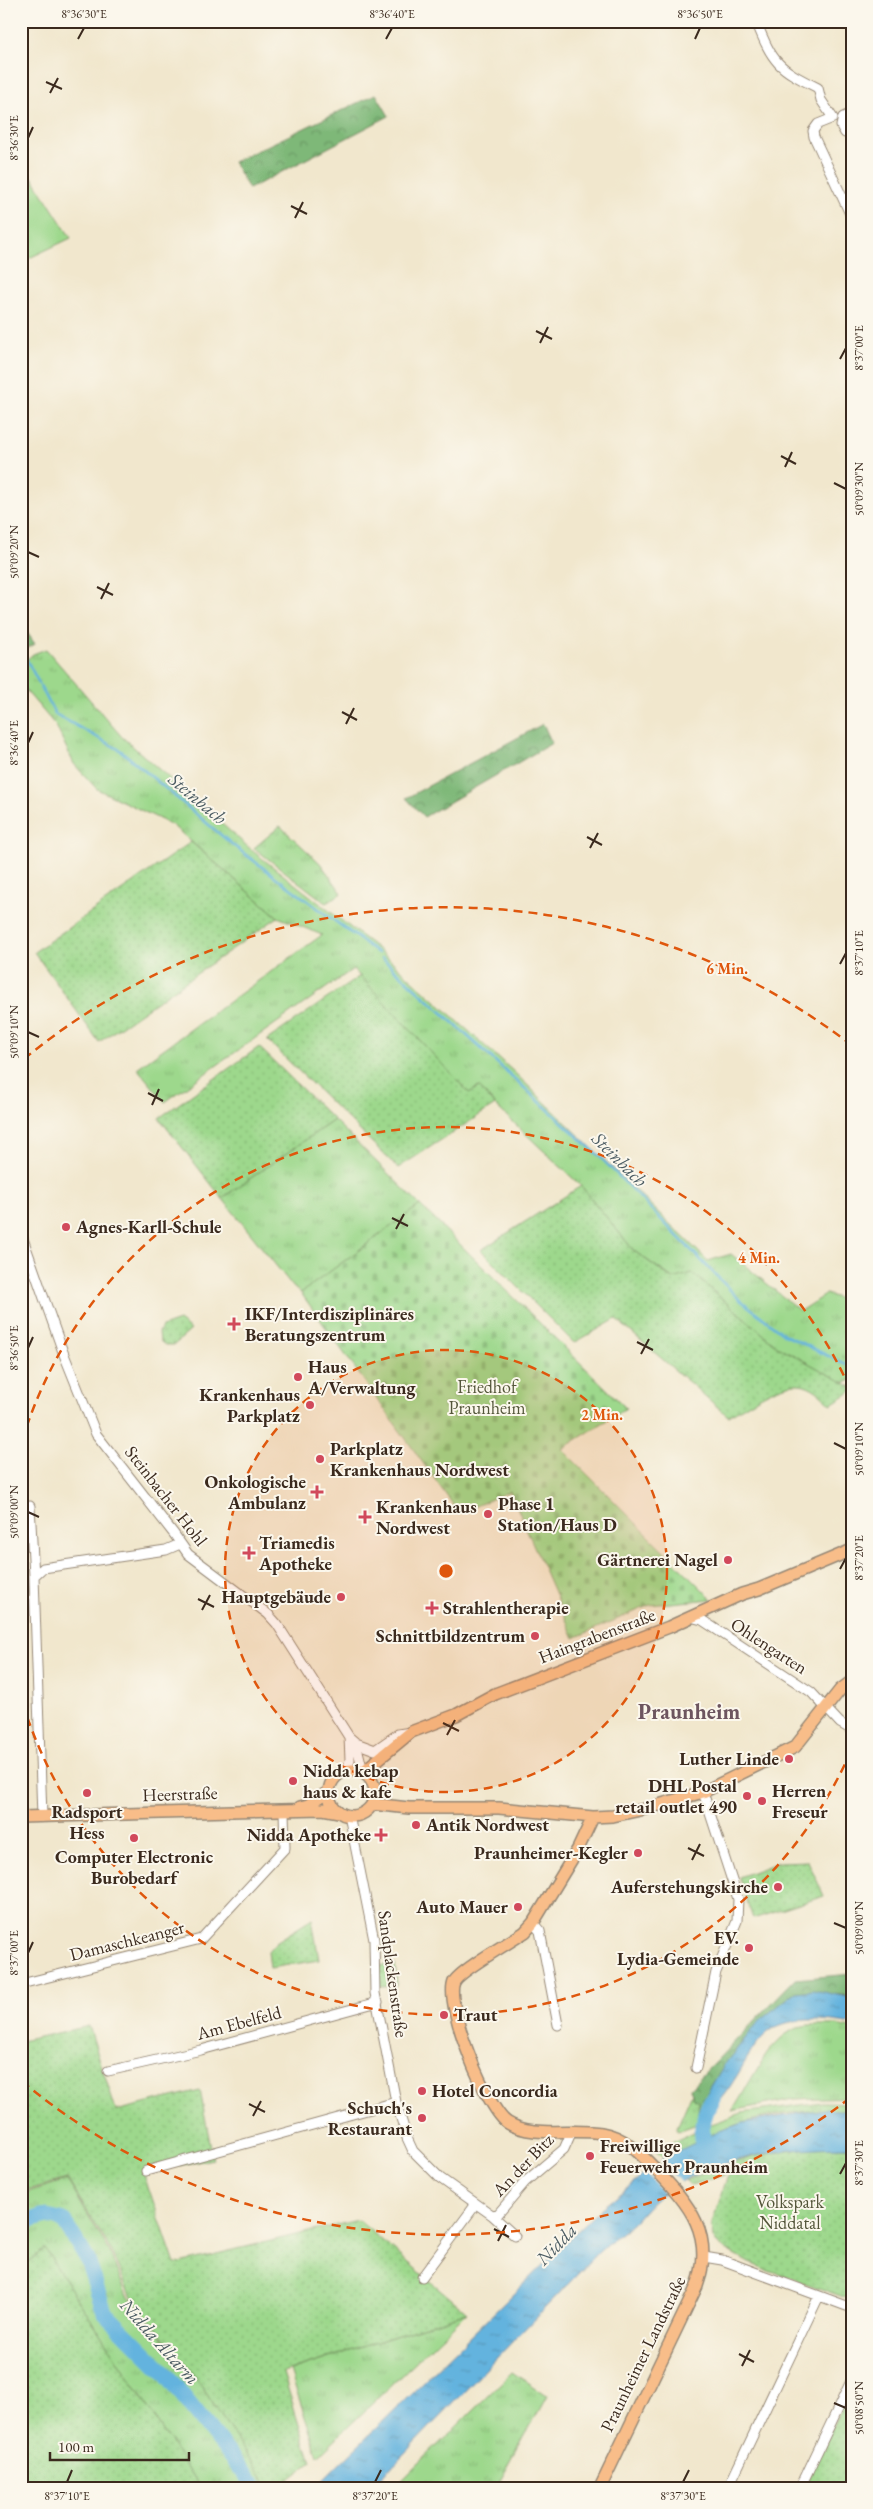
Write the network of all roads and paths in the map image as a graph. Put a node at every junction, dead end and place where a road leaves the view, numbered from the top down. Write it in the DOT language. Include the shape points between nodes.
graph roads {
  1 [pos="756,21"];
  2 [pos="852,113"];
  3 [pos="838,118"];
  4 [pos="852,135"];
  5 [pos="852,218"];
  6 [pos="21,1233"];
  7 [pos="30,1506"];
  8 [pos="180,1544"];
  9 [pos="852,1550"];
  10 [pos="34,1576"];
  11 [pos="690,1617"];
  12 [pos="852,1680"];
  13 [pos="826,1708"];
  14 [pos="852,1730"];
  15 [pos="411,1732"];
  16 [pos="353,1740"];
  17 [pos="346,1771"];
  18 [pos="364,1771"];
  19 [pos="328,1792"];
  20 [pos="703,1792"];
  21 [pos="372,1804"];
  22 [pos="284,1811"];
  23 [pos="344,1814"];
  24 [pos="42,1817"];
  25 [pos="593,1817"];
  26 [pos="21,1818"];
  27 [pos="533,1923"];
  28 [pos="21,1984"];
  29 [pos="378,2002"];
  30 [pos="558,2025"];
  31 [pos="696,2068"];
  32 [pos="108,2071"];
  33 [pos="396,2102"];
  34 [pos="572,2131"];
  35 [pos="146,2171"];
  36 [pos="476,2204"];
  37 [pos="492,2215"];
  38 [pos="515,2236"];
  39 [pos="704,2257"];
  40 [pos="422,2277"];
  41 [pos="819,2296"];
  42 [pos="852,2308"];
  43 [pos="852,2379"];
  44 [pos="600,2488"];
  45 [pos="728,2488"];
  46 [pos="800,2488"];
  1 -- 3 [label="street" via="776,63 784,71 818,88 821,100"];
  2 -- 3 [label="street"];
  3 -- 4 [label="street" via="845,132"];
  3 -- 5 [label="street" via="818,124 813,130"];
  6 -- 8 [label="street, Steinbacher Hohl" via="96,1434"];
  7 -- 10 [label="street"];
  8 -- 10 [label="street" via="166,1550 43,1568"];
  8 -- 16 [label="street, Steinbacher Hohl" via="210,1572 268,1614"];
  9 -- 11 [label="main road, Haingrabenstraße"];
  10 -- 24 [label="street"];
  11 -- 13 [label="street, Ohlengarten" via="702,1620 799,1685"];
  11 -- 15 [label="main road, Haingrabenstraße" via="495,1694 456,1715"];
  12 -- 13 [label="main road"];
  13 -- 14 [label="street, Ohlengarten" via="840,1724"];
  13 -- 20 [label="main road" via="795,1747"];
  15 -- 16 [label="street" via="398,1734 375,1750"];
  15 -- 18 [label="main road, Haingrabenstraße"];
  16 -- 17 [label="street"];
  16 -- 18 [label="street, Steinbacher Hohl"];
  17 -- 18 [label="main road"];
  17 -- 19 [label="main road"];
  18 -- 21 [label="main road" via="374,1784"];
  19 -- 22 [label="main road" via="308,1805"];
  19 -- 23 [label="main road" via="330,1800"];
  20 -- 25 [label="main road" via="613,1816"];
  20 -- 31 [label="street" via="738,1899 737,1922 716,1972"];
  21 -- 23 [label="main road" via="358,1814"];
  21 -- 25 [label="main road" via="409,1808 499,1808"];
  22 -- 23 [label="main road, Heerstraße" via="323,1810"];
  22 -- 24 [label="main road, Heerstraße"];
  22 -- 28 [label="street, Damaschkeanger" via="285,1848 201,1939"];
  23 -- 29 [label="street, Sandplackenstraße" via="374,1940"];
  24 -- 26 [label="main road, Heerstraße"];
  25 -- 27 [label="main road" via="578,1849"];
  27 -- 30 [label="street" via="540,1931"];
  27 -- 34 [label="main road, Praunheimer Landstraße" via="525,1932 455,1980 452,1992 454,2006 470,2055 488,2098 500,2116 515,2126 531,2130"];
  29 -- 32 [label="street, Am Ebelfeld" via="201,2050"];
  29 -- 33 [label="street, Sandplackenstraße"];
  33 -- 35 [label="street"];
  33 -- 36 [label="street, Sandplackenstraße" via="413,2151 440,2178"];
  34 -- 37 [label="street, An der Bitz" via="564,2148 525,2182 498,2214"];
  34 -- 39 [label="main road, Praunheimer Landstraße" via="601,2133 620,2139 647,2160 682,2196 692,2212 700,2231"];
  36 -- 37 [label="street, Sandplackenstraße"];
  36 -- 40 [label="street, An der Bitz"];
  37 -- 38 [label="street, Sandplackenstraße"];
  39 -- 41 [label="street" via="722,2260"];
  39 -- 44 [label="main road, Praunheimer Landstraße" via="697,2286"];
  41 -- 42 [label="street"];
  41 -- 45 [label="street"];
  43 -- 46 [label="street"];
}
